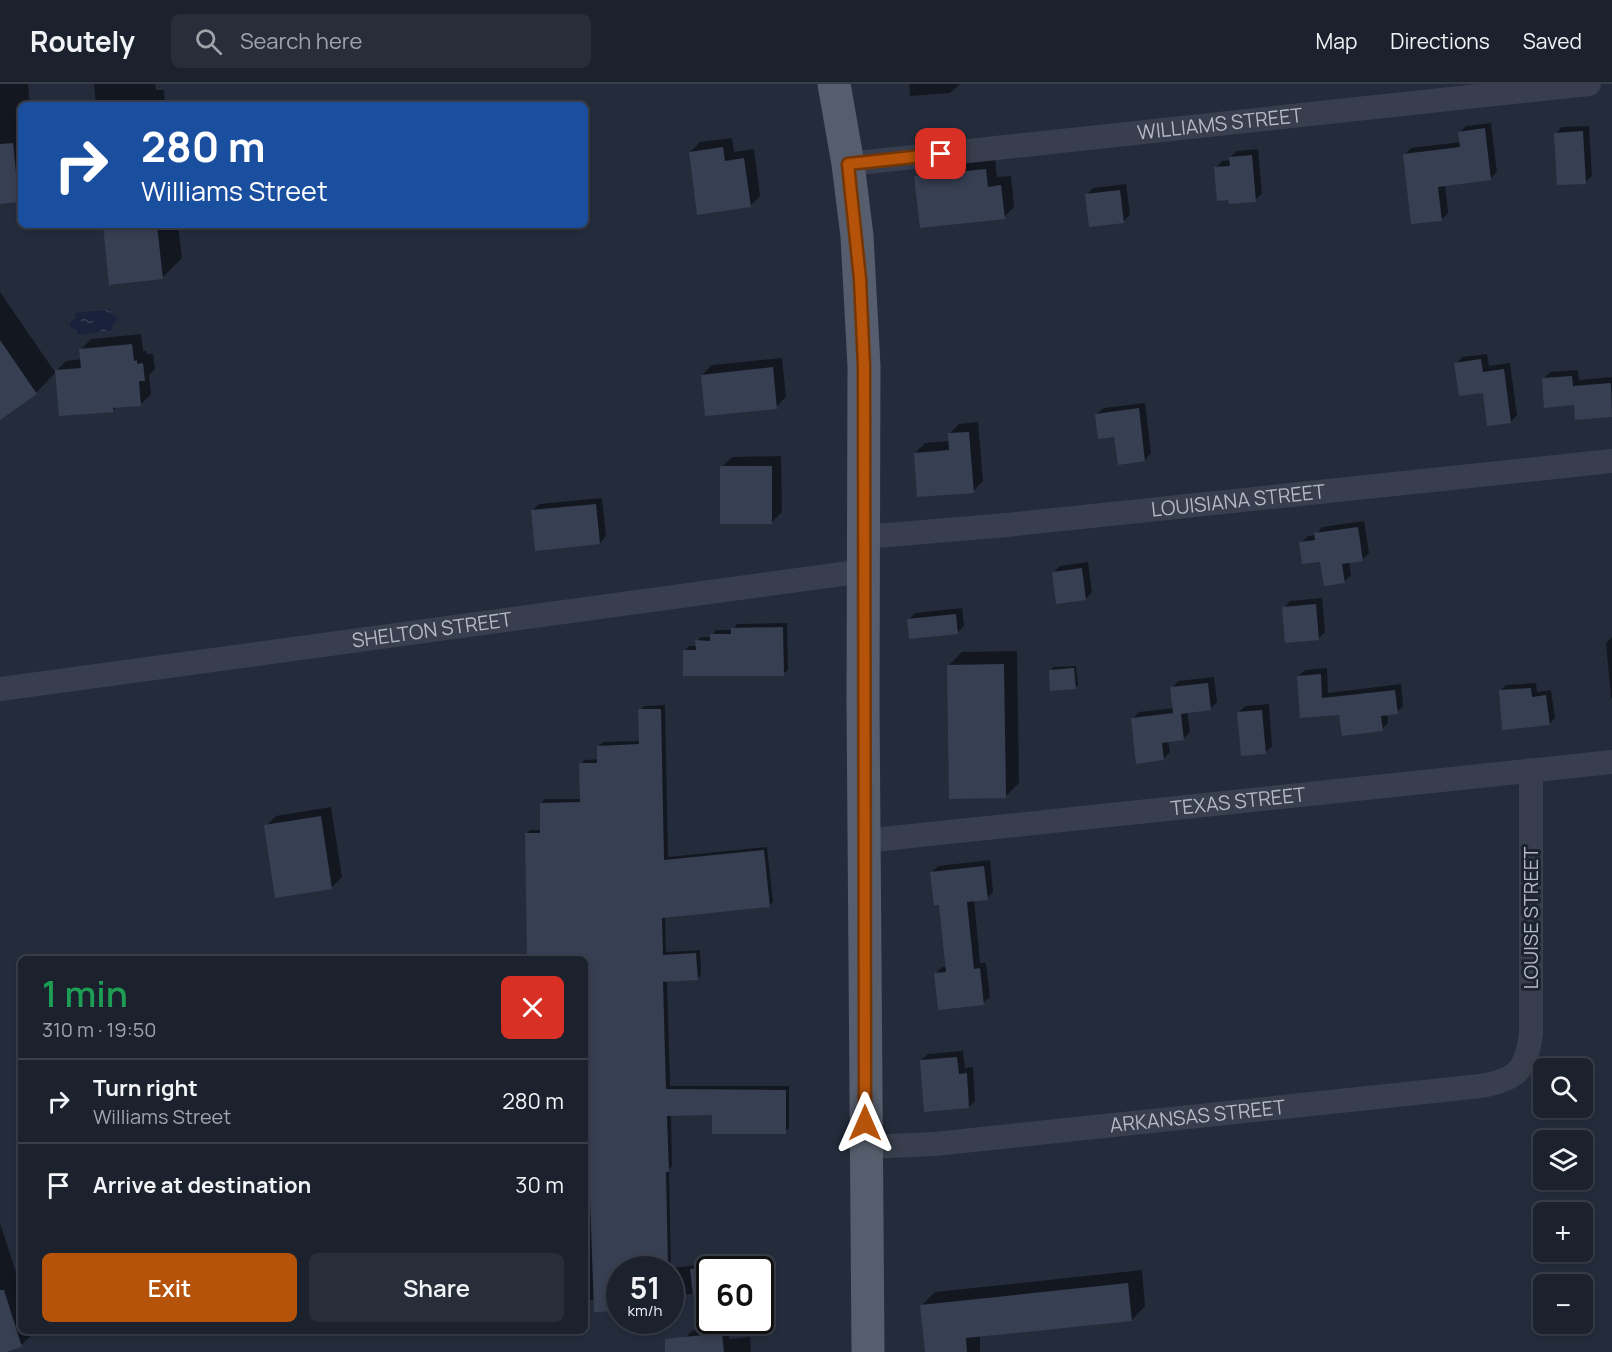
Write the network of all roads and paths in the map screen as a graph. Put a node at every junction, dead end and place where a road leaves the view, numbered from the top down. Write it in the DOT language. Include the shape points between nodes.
graph roads {
  1 [pos="834,84"];
  2 [pos="1590,84"];
  3 [pos="848,164"];
  4 [pos="1612,461"];
  5 [pos="864,537"];
  6 [pos="864,571"];
  7 [pos="0,689"];
  8 [pos="1612,762"];
  9 [pos="1531,770"];
  10 [pos="864,841"];
  11 [pos="1524,1065"];
  12 [pos="865,1147"];
  13 [pos="868,1352"];
  1 -- 3 [label="main road"];
  2 -- 3 [label="street, WILLIAMS STREET"];
  3 -- 5 [label="main road" via="864,366"];
  4 -- 5 [label="street, LOUISIANA STREET"];
  5 -- 6 [label="main road"];
  6 -- 7 [label="street, SHELTON STREET"];
  6 -- 10 [label="main road"];
  8 -- 9 [label="street, TEXAS STREET"];
  9 -- 10 [label="street, TEXAS STREET"];
  9 -- 11 [label="street, LOUISE STREET" via="1531,1033"];
  10 -- 12 [label="main road"];
  11 -- 12 [label="street, ARKANSAS STREET" via="1511,1077 1481,1086 935,1144"];
  12 -- 13 [label="main road"];
}
